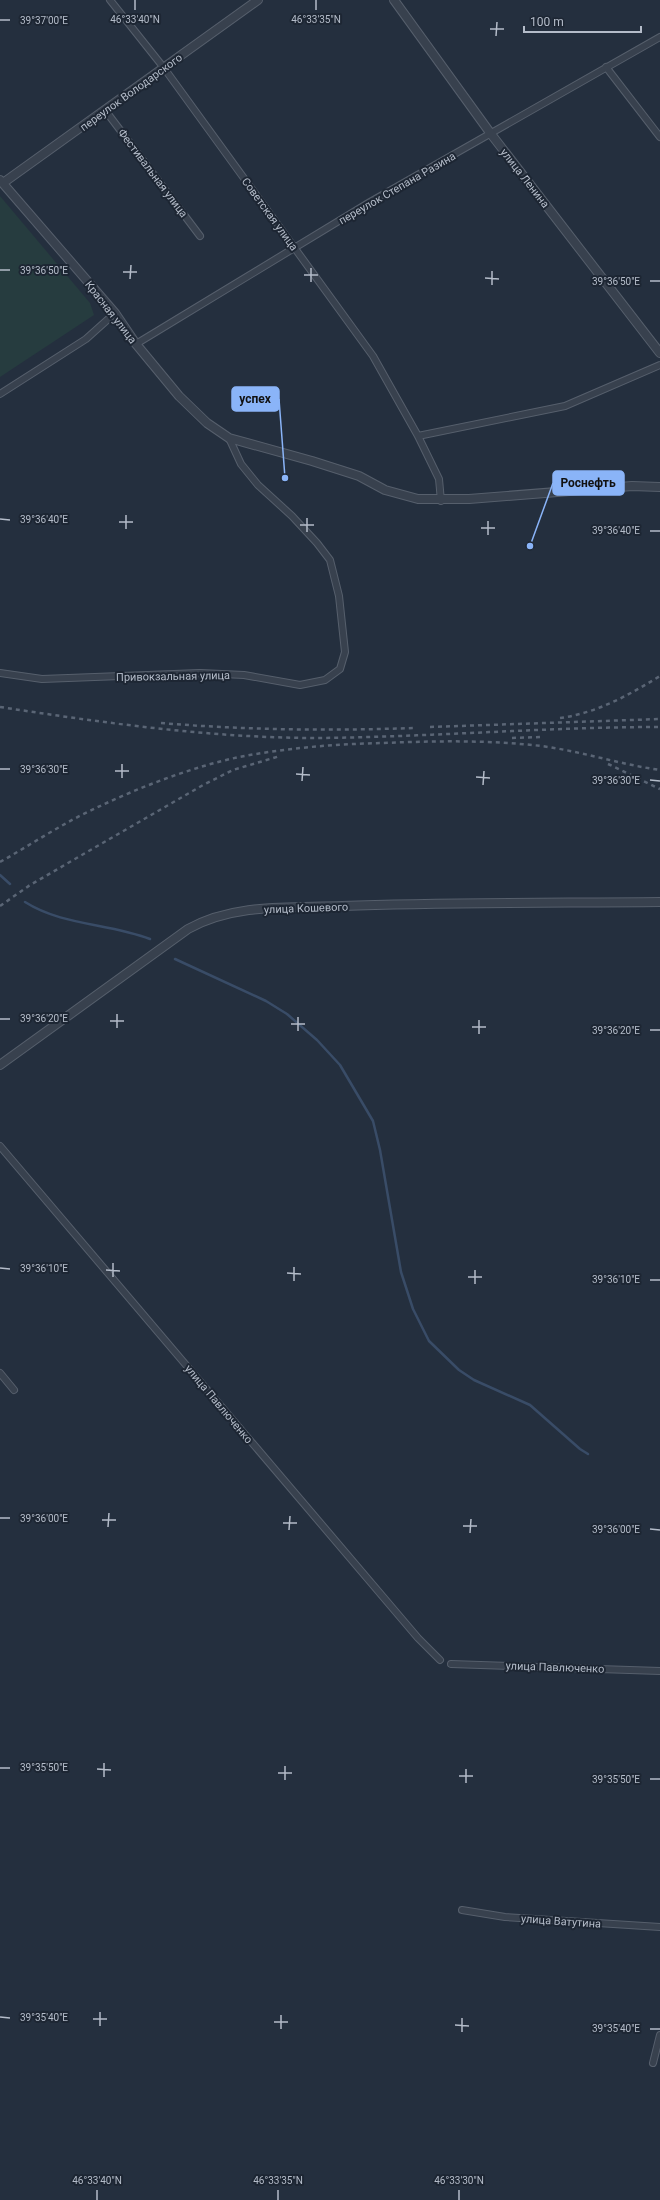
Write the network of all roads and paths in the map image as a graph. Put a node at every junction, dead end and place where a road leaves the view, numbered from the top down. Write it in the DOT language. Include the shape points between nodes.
graph roads {
  1 [pos="110,0"];
  2 [pos="394,0"];
  3 [pos="254,1"];
  4 [pos="660,37"];
  5 [pos="606,67"];
  6 [pos="164,68"];
  7 [pos="105,110"];
  8 [pos="491,134"];
  9 [pos="660,137"];
  10 [pos="2,181"];
  11 [pos="200,236"];
  12 [pos="296,249"];
  13 [pos="115,313"];
  14 [pos="136,344"];
  15 [pos="660,352"];
  16 [pos="660,365"];
  17 [pos="0,394"];
  18 [pos="418,436"];
  19 [pos="229,438"];
  20 [pos="660,487"];
  21 [pos="441,500"];
  22 [pos="0,673"];
  23 [pos="660,902"];
  24 [pos="0,1065"];
  25 [pos="0,1146"];
  26 [pos="0,1372"];
  27 [pos="14,1390"];
  28 [pos="440,1660"];
  29 [pos="451,1664"];
  30 [pos="660,1671"];
  31 [pos="462,1910"];
  32 [pos="660,1927"];
  33 [pos="660,2035"];
  34 [pos="653,2063"];
  1 -- 6 [label="street, Советская улица"];
  2 -- 8 [label="street, улица Ленина"];
  3 -- 6 [label="street, переулок Володарского"];
  4 -- 5 [label="street, переулок Степана Разина"];
  5 -- 8 [label="street, переулок Степана Разина"];
  5 -- 9 [label="street"];
  6 -- 7 [label="street, переулок Володарского"];
  6 -- 12 [label="street, Советская улица"];
  7 -- 10 [label="street, переулок Володарского"];
  7 -- 11 [label="street, Фестивальная улица"];
  8 -- 12 [label="street, переулок Степана Разина" via="370,202"];
  8 -- 15 [label="street, улица Ленина"];
  10 -- 13 [label="street, Красная улица"];
  12 -- 14 [label="street, переулок Степана Разина"];
  12 -- 18 [label="street, Советская улица" via="373,356"];
  13 -- 14 [label="street, Красная улица"];
  13 -- 17 [label="street" via="86,339"];
  14 -- 19 [label="street, Красная улица" via="179,396 207,423"];
  16 -- 18 [label="street" via="565,406"];
  18 -- 21 [label="street, Советская улица" via="439,479"];
  19 -- 21 [label="street, Красная улица" via="359,476 385,490 418,499"];
  19 -- 22 [label="street, Привокзальная улица" via="241,464 258,485 292,516 330,560 339,596 345,652 340,669 325,680 300,685 244,675 213,673 42,679"];
  20 -- 21 [label="street, Красная улица" via="632,486"];
  23 -- 24 [label="street, улица Кошевого" via="416,903 258,910 216,916 188,929"];
  25 -- 28 [label="street, улица Павлюченко" via="418,1638"];
  26 -- 27 [label="street"];
  29 -- 30 [label="street, улица Павлюченко"];
  31 -- 32 [label="street, улица Ватутина" via="505,1917"];
  33 -- 34 [label="street"];
}
